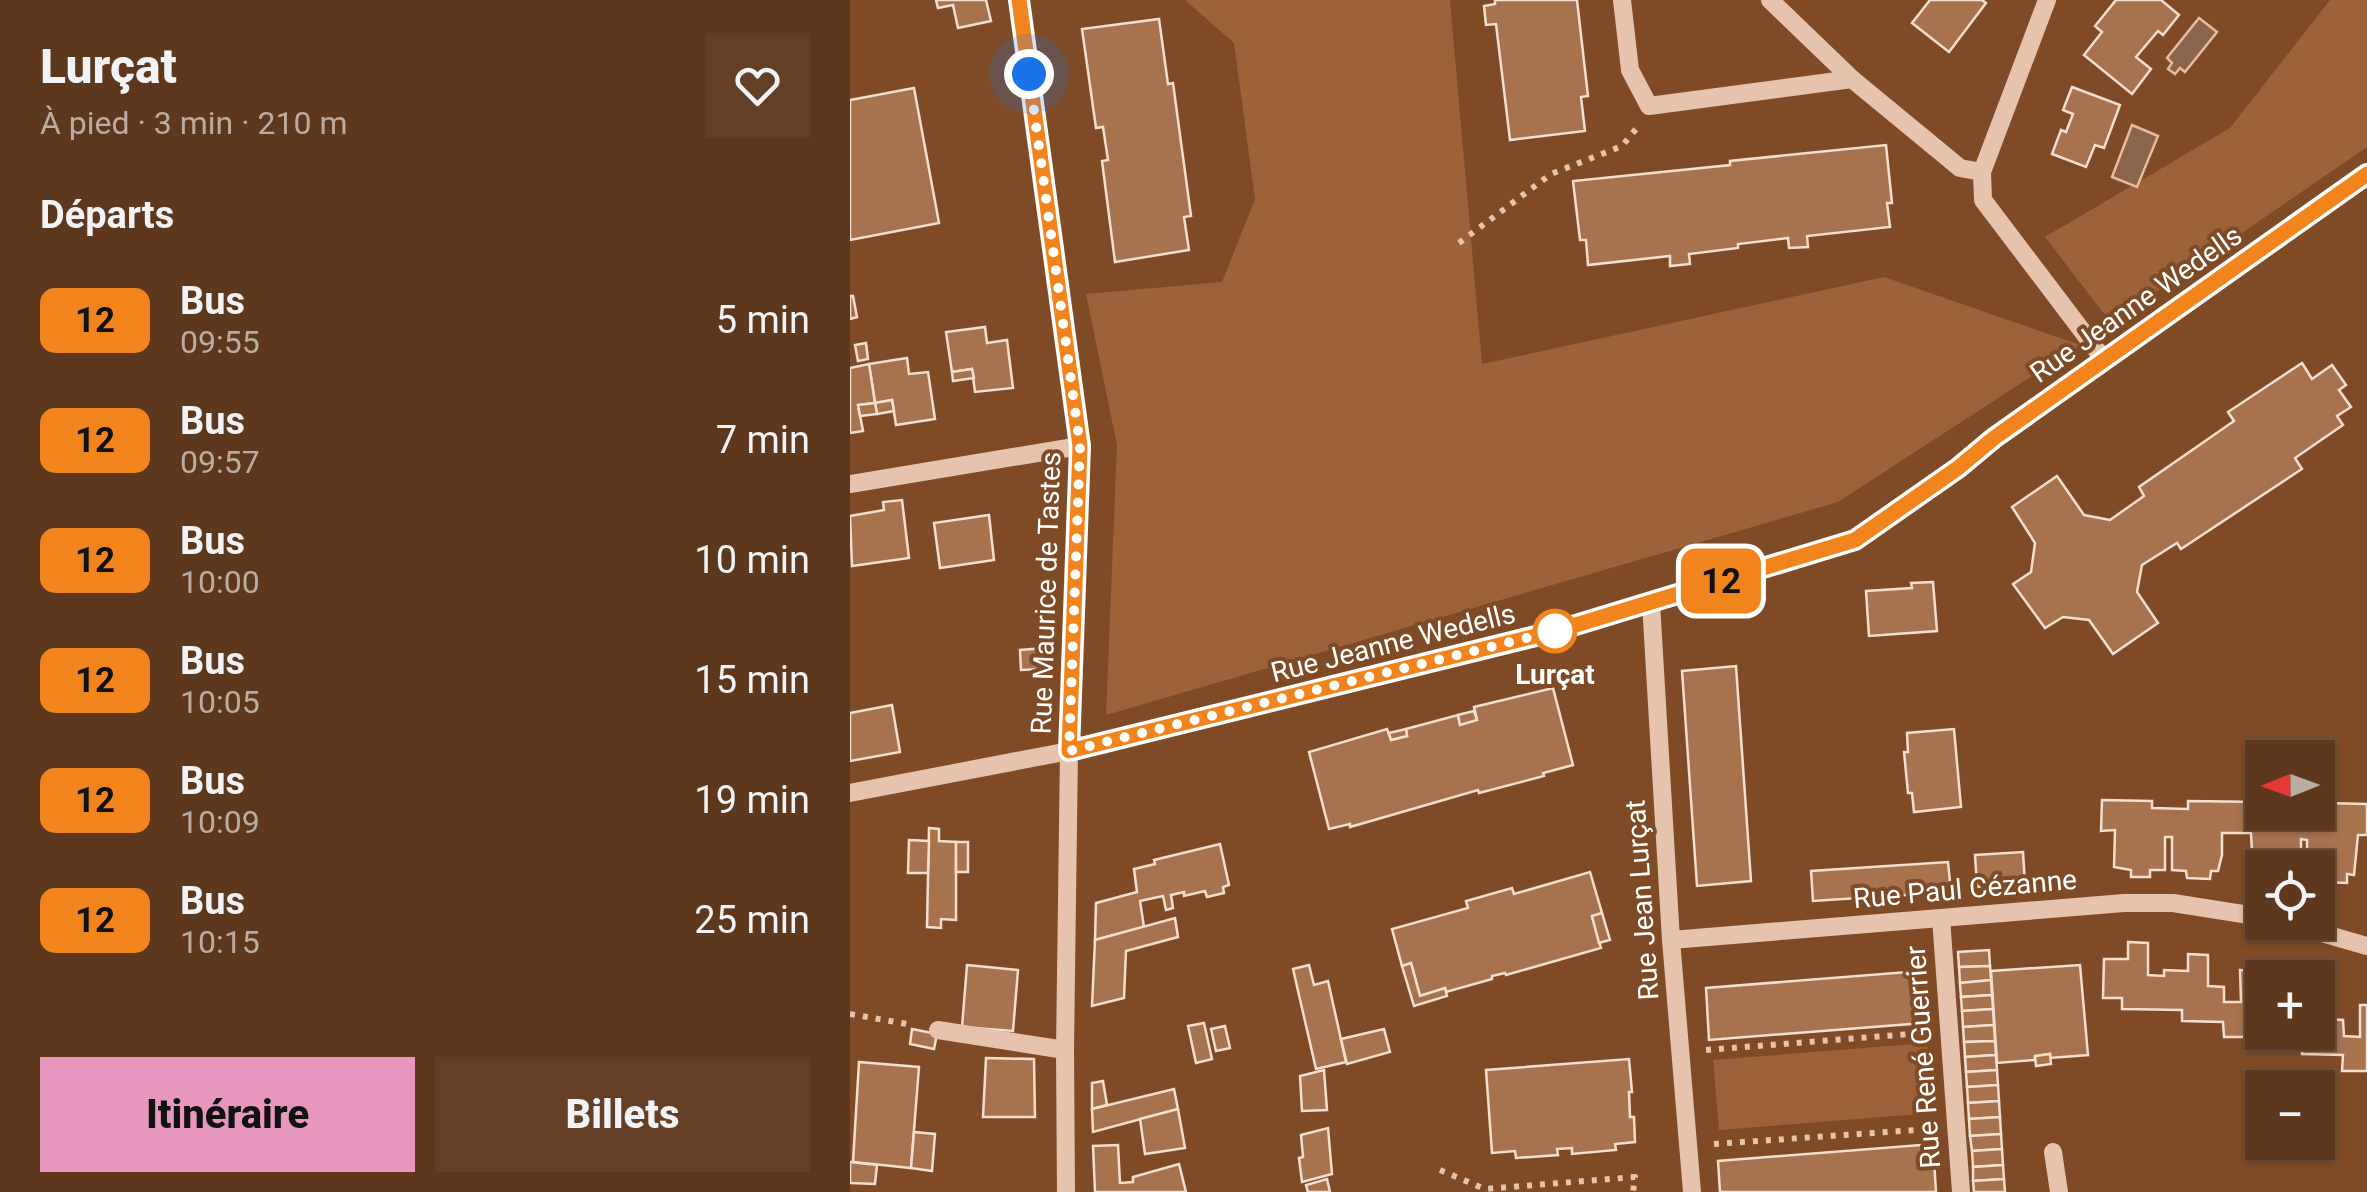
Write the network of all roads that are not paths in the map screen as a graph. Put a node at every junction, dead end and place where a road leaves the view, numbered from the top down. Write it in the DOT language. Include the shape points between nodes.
graph roads {
  1 [pos="1019,0"];
  2 [pos="1622,0"];
  3 [pos="1770,0"];
  4 [pos="2047,0"];
  5 [pos="1852,80"];
  6 [pos="1982,172"];
  7 [pos="2367,174"];
  8 [pos="2105,361"];
  9 [pos="1080,446"];
  10 [pos="850,484"];
  11 [pos="1651,603"];
  12 [pos="1069,751"];
  13 [pos="850,793"];
  14 [pos="2245,914"];
  15 [pos="1940,918"];
  16 [pos="2335,937"];
  17 [pos="1672,940"];
  18 [pos="2367,946"];
  19 [pos="938,1030"];
  20 [pos="1065,1050"];
  21 [pos="2053,1152"];
  22 [pos="1066,1192"];
  23 [pos="1692,1192"];
  24 [pos="1961,1192"];
  25 [pos="2059,1192"];
  1 -- 9 [label="street, Rue Maurice de Tastes"];
  2 -- 5 [label="street" via="1630,70 1649,106"];
  3 -- 5 [label="street"];
  4 -- 6 [label="street"];
  5 -- 6 [label="street" via="1960,168"];
  6 -- 8 [label="street" via="1983,200"];
  7 -- 8 [label="street, Rue Jeanne Wedells"];
  8 -- 11 [label="street, Rue Jeanne Wedells" via="1855,540"];
  9 -- 10 [label="street"];
  9 -- 12 [label="street, Rue Maurice de Tastes"];
  11 -- 12 [label="street, Rue Jeanne Wedells"];
  11 -- 17 [label="street, Rue Jean Lurçat"];
  12 -- 13 [label="street, Rue Jeanne Wedells"];
  12 -- 20 [label="street, Rue Maurice de Tastes"];
  14 -- 15 [label="street, Rue Paul Cézanne" via="2173,902"];
  15 -- 17 [label="street, Rue Paul Cézanne"];
  15 -- 24 [label="street, Rue René Guerrier"];
  16 -- 18 [label="street"];
  17 -- 23 [label="street, Rue Jean Lurçat"];
  19 -- 20 [label="street"];
  20 -- 22 [label="street, Rue Maurice de Tastes"];
  21 -- 25 [label="street"];
}
